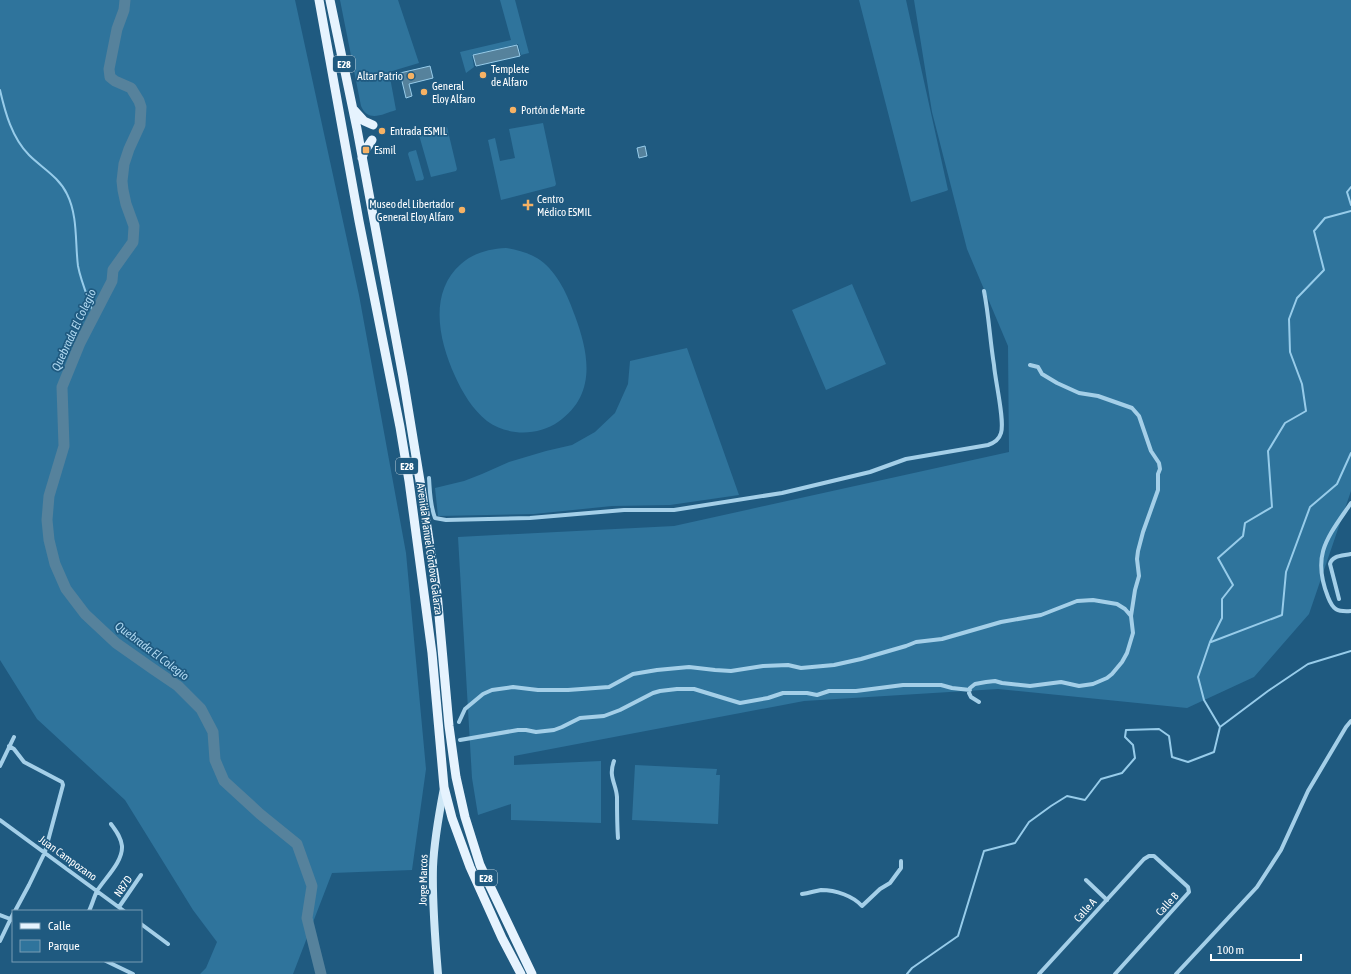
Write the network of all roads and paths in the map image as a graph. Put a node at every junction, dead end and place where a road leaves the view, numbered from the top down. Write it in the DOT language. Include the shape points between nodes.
graph roads {
  1 [pos="319,0"];
  2 [pos="330,0"];
  3 [pos="353,109"];
  4 [pos="372,125"];
  5 [pos="372,140"];
  6 [pos="362,158"];
  7 [pos="984,291"];
  8 [pos="1030,365"];
  9 [pos="429,478"];
  10 [pos="1351,504"];
  11 [pos="1351,554"];
  12 [pos="1338,599"];
  13 [pos="1351,611"];
  14 [pos="1131,616"];
  15 [pos="970,690"];
  16 [pos="980,702"];
  17 [pos="1351,721"];
  18 [pos="459,722"];
  19 [pos="14,737"];
  20 [pos="460,740"];
  21 [pos="9,746"];
  22 [pos="2,758"];
  23 [pos="614,760"];
  24 [pos="0,766"];
  25 [pos="444,788"];
  26 [pos="0,820"];
  27 [pos="111,824"];
  28 [pos="618,838"];
  29 [pos="44,852"];
  30 [pos="1144,859"];
  31 [pos="901,861"];
  32 [pos="141,876"];
  33 [pos="1086,880"];
  34 [pos="98,891"];
  35 [pos="802,894"];
  36 [pos="1107,900"];
  37 [pos="119,908"];
  38 [pos="16,910"];
  39 [pos="89,910"];
  40 [pos="122,910"];
  41 [pos="0,915"];
  42 [pos="12,920"];
  43 [pos="142,925"];
  44 [pos="0,941"];
  45 [pos="168,944"];
  46 [pos="108,962"];
  47 [pos="1041,973"];
  48 [pos="132,974"];
  49 [pos="438,974"];
  50 [pos="521,974"];
  51 [pos="532,974"];
  52 [pos="1115,974"];
  53 [pos="1176,974"];
  1 -- 25 [label="main road, Avenida Manuel Córdova Galarza / E28" via="408,473 432,652"];
  2 -- 3 [label="main road, Avenida Manuel Córdova Galarza / E28"];
  3 -- 4 [label="main road" via="364,121"];
  3 -- 6 [label="main road, Avenida Manuel Córdova Galarza / E28"];
  5 -- 6 [label="main road"];
  6 -- 51 [label="main road, Avenida Manuel Córdova Galarza / E28" via="404,385 436,586 449,726 464,817 480,865"];
  7 -- 9 [label="street" via="1002,433 994,443 906,459 870,472 782,493 674,510 624,510 530,518 446,520 435,518 432,511"];
  8 -- 14 [label="street" via="1038,367 1042,374 1079,393 1098,396 1136,411 1151,451 1159,463 1158,490 1138,551 1139,576"];
  10 -- 13 [label="street" via="1328,537 1320,559 1320,571 1328,600 1333,608"];
  11 -- 12 [label="street" via="1330,560"];
  14 -- 15 [label="street" via="1133,633 1127,653 1117,668 1099,682 1079,686 1061,682 1030,686 995,681 975,684"];
  14 -- 18 [label="street" via="1117,604 1093,600 1077,601 1041,615 1001,622 942,639 916,642 834,665 801,668 788,665 763,666 731,671 689,667 634,674 609,687 568,690 513,687 492,690 465,709"];
  15 -- 16 [label="street" via="971,697"];
  15 -- 20 [label="street" via="941,685 903,685 856,691 829,691 817,695 783,693 740,703 694,689 677,689 653,693 604,716 580,718 554,730 518,730"];
  17 -- 53 [label="street" via="1308,791 1281,850 1257,887"];
  19 -- 21 [label="street"];
  21 -- 22 [label="street"];
  21 -- 29 [label="street" via="24,762 62,782 63,785"];
  22 -- 24 [label="street"];
  23 -- 28 [label="street" via="611,768 617,796"];
  25 -- 49 [label="main road, Jorge Marcos" via="433,866"];
  25 -- 50 [label="main road, Avenida Manuel Córdova Galarza / E28" via="470,867"];
  26 -- 29 [label="street, Juan Campozano"];
  27 -- 34 [label="street" via="120,837 121,853"];
  29 -- 34 [label="street, Juan Campozano"];
  29 -- 38 [label="street"];
  30 -- 36 [label="street, Calle A"];
  30 -- 52 [label="street, Calle B" via="1154,856 1188,887 1189,892"];
  31 -- 35 [label="street" via="901,868 890,883 862,906 856,900 830,891"];
  32 -- 37 [label="street, N87D"];
  33 -- 36 [label="street"];
  34 -- 37 [label="street, Juan Campozano"];
  34 -- 39 [label="street"];
  36 -- 47 [label="street, Calle A"];
  37 -- 40 [label="street, Juan Campozano"];
  41 -- 42 [label="street"];
  42 -- 44 [label="street"];
  43 -- 45 [label="street"];
  46 -- 48 [label="street"];
}
